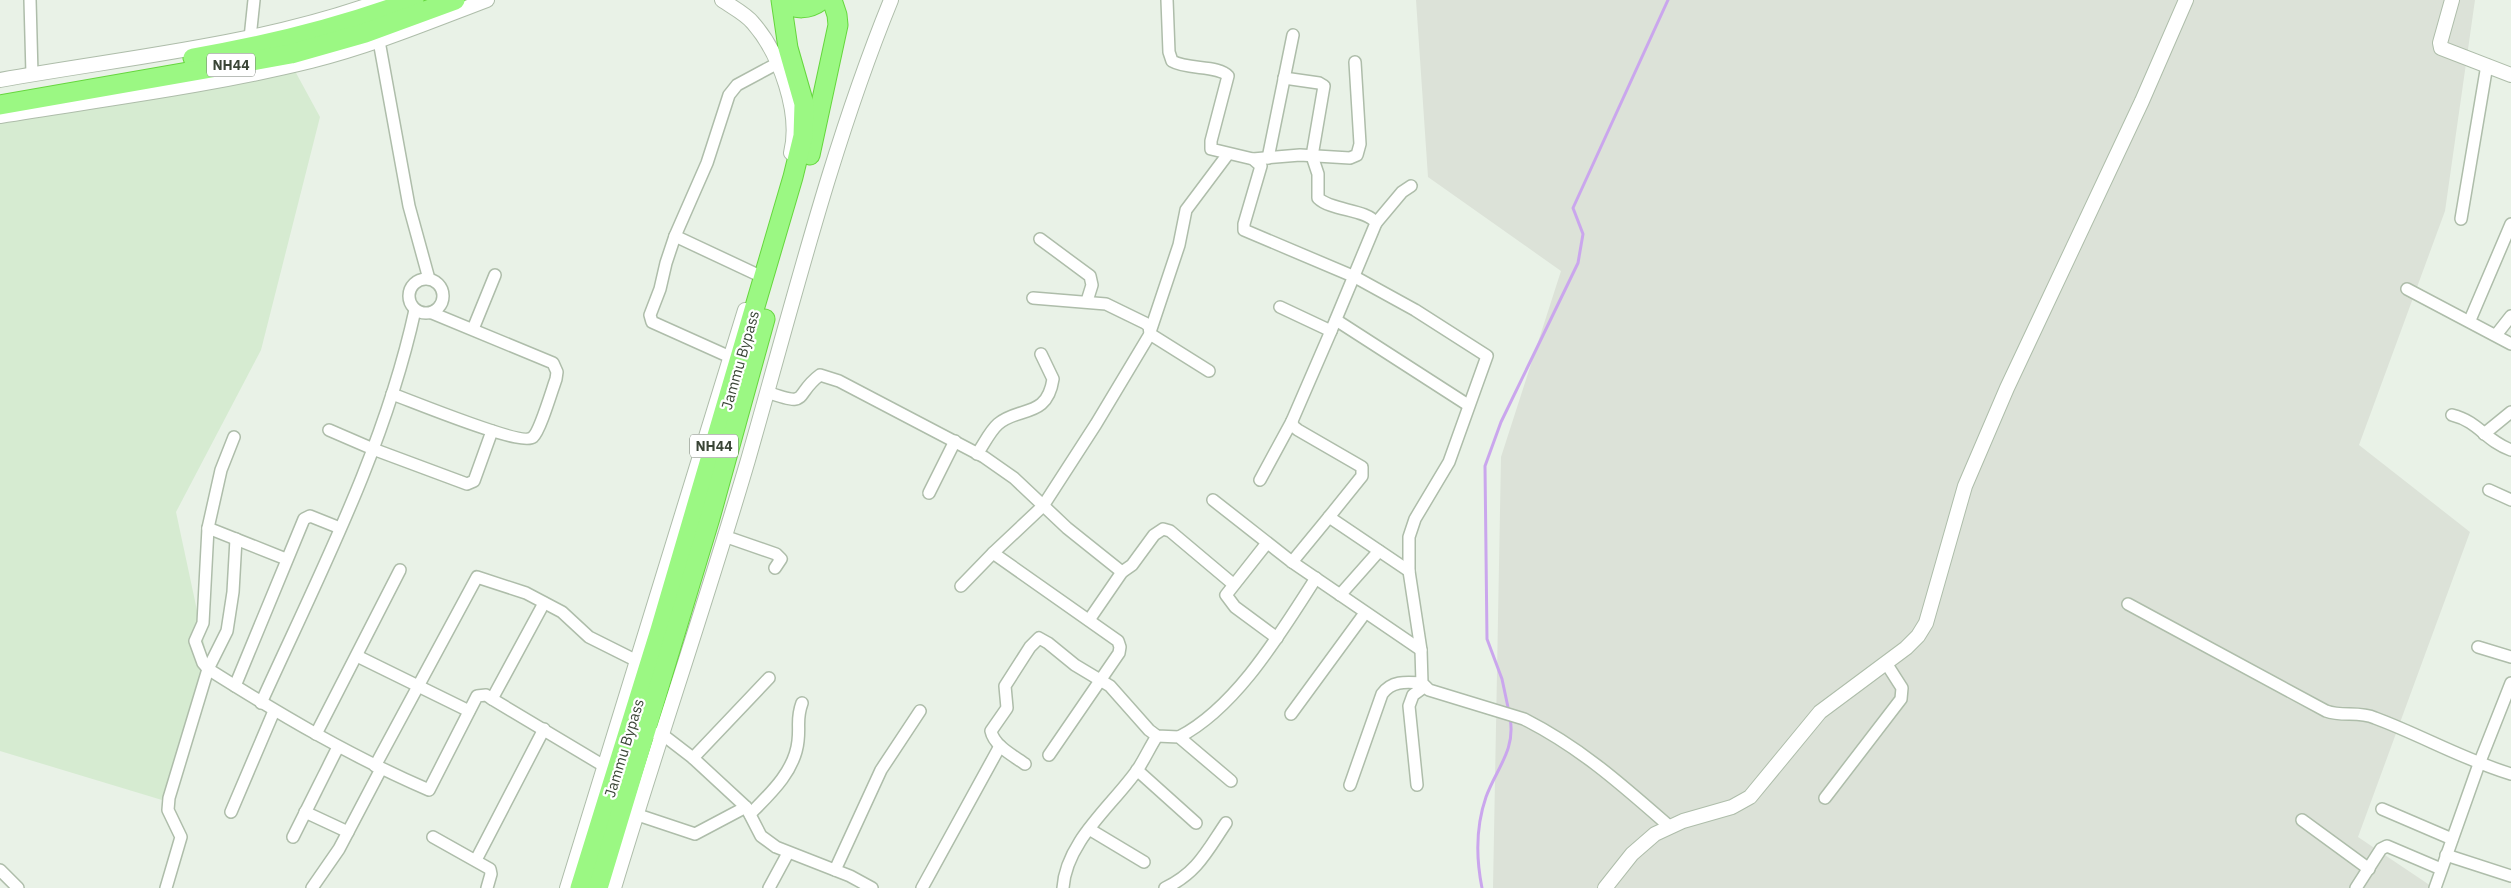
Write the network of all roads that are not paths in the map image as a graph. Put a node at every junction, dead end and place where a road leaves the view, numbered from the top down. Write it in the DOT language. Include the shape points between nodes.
graph roads {
  1 [pos="30,0"];
  2 [pos="254,0"];
  3 [pos="380,0"];
  4 [pos="414,0"];
  5 [pos="455,0"];
  6 [pos="487,0"];
  7 [pos="722,0"];
  8 [pos="781,0"];
  9 [pos="822,0"];
  10 [pos="832,0"];
  11 [pos="891,0"];
  12 [pos="1167,0"];
  13 [pos="2186,0"];
  14 [pos="2452,0"];
  15 [pos="1293,35"];
  16 [pos="250,38"];
  17 [pos="379,41"];
  18 [pos="1355,62"];
  19 [pos="778,63"];
  20 [pos="2487,65"];
  21 [pos="32,74"];
  22 [pos="2511,75"];
  23 [pos="1284,78"];
  24 [pos="0,80"];
  25 [pos="0,92"];
  26 [pos="0,105"];
  27 [pos="0,116"];
  28 [pos="1228,154"];
  29 [pos="1312,156"];
  30 [pos="1268,158"];
  31 [pos="1253,159"];
  32 [pos="1411,186"];
  33 [pos="2461,219"];
  34 [pos="1376,224"];
  35 [pos="2511,224"];
  36 [pos="675,236"];
  37 [pos="1040,239"];
  38 [pos="2508,242"];
  39 [pos="756,274"];
  40 [pos="495,275"];
  41 [pos="1355,277"];
  42 [pos="429,279"];
  43 [pos="2407,289"];
  44 [pos="1033,298"];
  45 [pos="1087,301"];
  46 [pos="1280,308"];
  47 [pos="415,310"];
  48 [pos="432,313"];
  49 [pos="2511,316"];
  50 [pos="2470,320"];
  51 [pos="1333,325"];
  52 [pos="472,329"];
  53 [pos="1150,331"];
  54 [pos="2496,335"];
  55 [pos="2511,344"];
  56 [pos="1041,354"];
  57 [pos="730,357"];
  58 [pos="1209,371"];
  59 [pos="767,392"];
  60 [pos="392,394"];
  61 [pos="1468,405"];
  62 [pos="2511,412"];
  63 [pos="2452,415"];
  64 [pos="1292,421"];
  65 [pos="329,430"];
  66 [pos="492,431"];
  67 [pos="2484,434"];
  68 [pos="234,437"];
  69 [pos="955,442"];
  70 [pos="373,449"];
  71 [pos="2511,450"];
  72 [pos="977,454"];
  73 [pos="1260,480"];
  74 [pos="2489,490"];
  75 [pos="929,493"];
  76 [pos="1213,500"];
  77 [pos="2511,500"];
  78 [pos="1043,506"];
  79 [pos="1329,517"];
  80 [pos="208,528"];
  81 [pos="340,528"];
  82 [pos="724,536"];
  83 [pos="236,539"];
  84 [pos="1267,543"];
  85 [pos="1379,551"];
  86 [pos="993,553"];
  87 [pos="286,559"];
  88 [pos="1292,562"];
  89 [pos="775,568"];
  90 [pos="400,570"];
  91 [pos="1409,571"];
  92 [pos="1122,572"];
  93 [pos="1316,578"];
  94 [pos="1233,584"];
  95 [pos="961,586"];
  96 [pos="1340,595"];
  97 [pos="544,603"];
  98 [pos="2128,604"];
  99 [pos="1365,613"];
  100 [pos="1089,620"];
  101 [pos="1277,638"];
  102 [pos="2478,647"];
  103 [pos="1421,650"];
  104 [pos="357,656"];
  105 [pos="2511,657"];
  106 [pos="637,661"];
  107 [pos="1886,663"];
  108 [pos="208,669"];
  109 [pos="769,678"];
  110 [pos="1100,681"];
  111 [pos="2511,684"];
  112 [pos="1423,685"];
  113 [pos="235,686"];
  114 [pos="418,686"];
  115 [pos="492,699"];
  116 [pos="2507,702"];
  117 [pos="261,703"];
  118 [pos="802,703"];
  119 [pos="274,711"];
  120 [pos="469,711"];
  121 [pos="920,711"];
  122 [pos="1291,714"];
  123 [pos="544,730"];
  124 [pos="316,734"];
  125 [pos="658,734"];
  126 [pos="1157,736"];
  127 [pos="1179,737"];
  128 [pos="1000,746"];
  129 [pos="338,747"];
  130 [pos="1049,755"];
  131 [pos="693,758"];
  132 [pos="1025,764"];
  133 [pos="2479,764"];
  134 [pos="604,766"];
  135 [pos="378,768"];
  136 [pos="1137,770"];
  137 [pos="2511,774"];
  138 [pos="1231,781"];
  139 [pos="1350,784"];
  140 [pos="1417,785"];
  141 [pos="1825,798"];
  142 [pos="2382,809"];
  143 [pos="748,810"];
  144 [pos="231,812"];
  145 [pos="305,812"];
  146 [pos="641,816"];
  147 [pos="2302,820"];
  148 [pos="1196,822"];
  149 [pos="1226,823"];
  150 [pos="1668,826"];
  151 [pos="1089,829"];
  152 [pos="348,832"];
  153 [pos="292,837"];
  154 [pos="433,837"];
  155 [pos="2452,839"];
  156 [pos="788,853"];
  157 [pos="2446,855"];
  158 [pos="476,860"];
  159 [pos="1144,862"];
  160 [pos="2368,868"];
  161 [pos="2441,869"];
  162 [pos="0,870"];
  163 [pos="834,870"];
  164 [pos="2511,876"];
  165 [pos="18,888"];
  166 [pos="166,888"];
  167 [pos="312,888"];
  168 [pos="487,888"];
  169 [pos="567,888"];
  170 [pos="580,888"];
  171 [pos="598,888"];
  172 [pos="614,888"];
  173 [pos="621,888"];
  174 [pos="769,888"];
  175 [pos="872,888"];
  176 [pos="922,888"];
  177 [pos="1064,888"];
  178 [pos="1165,888"];
  179 [pos="1605,888"];
  180 [pos="2356,888"];
  181 [pos="2435,888"];
  1 -- 21 [label="street"];
  2 -- 16 [label="street"];
  3 -- 16 [label="street" via="338,15"];
  4 -- 25 [label="highway, NH44" via="330,29 248,49"];
  5 -- 26 [label="highway, NH44" via="365,33 290,54"];
  6 -- 17 [label="street"];
  7 -- 19 [label="street" via="753,22"];
  8 -- 9 [label="highway, NH44" via="797,8 806,8"];
  8 -- 170 [label="highway, Jammu Bypass / NH44" via="788,48 804,104 803,136 794,177"];
  10 -- 125 [label="highway, Jammu Bypass / NH44" via="838,25 814,139 710,518"];
  11 -- 59 [label="street" via="864,70"];
  12 -- 28 [label="street" via="1172,61 1221,71 1228,76 1210,146 1214,151"];
  13 -- 107 [label="street" via="1965,486 1926,623 1912,642"];
  14 -- 20 [label="street" via="2441,48"];
  15 -- 23 [label="street"];
  16 -- 21 [label="street"];
  17 -- 27 [label="street" via="312,61 200,84"];
  17 -- 42 [label="street" via="409,206"];
  18 -- 29 [label="street" via="1360,144 1357,155 1350,158"];
  19 -- 36 [label="street" via="733,88 707,163"];
  19 -- 39 [label="street" via="788,90 794,125 793,144"];
  20 -- 22 [label="street"];
  20 -- 33 [label="street"];
  21 -- 24 [label="street"];
  23 -- 29 [label="street" via="1324,86"];
  23 -- 30 [label="street"];
  28 -- 31 [label="street"];
  28 -- 53 [label="street" via="1186,210 1179,245"];
  29 -- 30 [label="street"];
  29 -- 34 [label="street" via="1318,174 1318,198 1369,217"];
  30 -- 31 [label="street"];
  31 -- 41 [label="street" via="1258,161 1260,170 1244,230"];
  32 -- 34 [label="street" via="1402,192"];
  34 -- 41 [label="street"];
  35 -- 38 [label="street"];
  36 -- 39 [label="street"];
  36 -- 57 [label="street" via="650,319"];
  37 -- 45 [label="street" via="1090,276 1092,285"];
  38 -- 50 [label="street"];
  39 -- 57 [label="street"];
  40 -- 52 [label="street"];
  41 -- 51 [label="street"];
  41 -- 61 [label="street" via="1487,356"];
  42 -- 47 [label="street" via="418,281 410,289 409,300"];
  42 -- 48 [label="street" via="439,284 444,295 441,306"];
  43 -- 50 [label="street"];
  44 -- 45 [label="street"];
  45 -- 53 [label="street" via="1114,307 1145,323"];
  46 -- 51 [label="street"];
  47 -- 48 [label="street"];
  47 -- 60 [label="street"];
  48 -- 52 [label="street"];
  49 -- 54 [label="street"];
  50 -- 54 [label="street"];
  51 -- 61 [label="street"];
  51 -- 64 [label="street"];
  52 -- 66 [label="street" via="553,362 557,372 533,437 523,440"];
  53 -- 58 [label="street"];
  53 -- 78 [label="street"];
  54 -- 55 [label="street"];
  56 -- 72 [label="street" via="1053,379 1049,393 1036,409 998,424"];
  57 -- 106 [label="street"];
  59 -- 69 [label="street" via="797,399 820,375 830,376"];
  59 -- 82 [label="street"];
  60 -- 66 [label="street"];
  60 -- 70 [label="street"];
  61 -- 91 [label="street" via="1449,462 1412,528"];
  62 -- 67 [label="street"];
  63 -- 67 [label="street" via="2468,419"];
  64 -- 73 [label="street"];
  64 -- 79 [label="street" via="1298,430 1362,467 1362,476"];
  65 -- 70 [label="street"];
  66 -- 70 [label="street" via="474,481 466,484"];
  67 -- 71 [label="street" via="2493,443"];
  68 -- 80 [label="street" via="220,470"];
  69 -- 72 [label="street"];
  69 -- 75 [label="street"];
  70 -- 81 [label="street"];
  72 -- 78 [label="street" via="1014,478"];
  74 -- 77 [label="street"];
  76 -- 84 [label="street"];
  78 -- 86 [label="street"];
  78 -- 92 [label="street"];
  79 -- 85 [label="street"];
  79 -- 88 [label="street"];
  80 -- 83 [label="street"];
  80 -- 108 [label="street" via="203,623 195,641"];
  81 -- 87 [label="street" via="307,516"];
  81 -- 117 [label="street"];
  82 -- 89 [label="street" via="776,554 780,559"];
  82 -- 125 [label="street"];
  83 -- 87 [label="street"];
  83 -- 108 [label="street" via="227,630"];
  84 -- 88 [label="street"];
  84 -- 94 [label="street"];
  85 -- 91 [label="street"];
  85 -- 96 [label="street"];
  86 -- 95 [label="street"];
  86 -- 100 [label="street"];
  87 -- 113 [label="street"];
  88 -- 93 [label="street"];
  90 -- 104 [label="street"];
  91 -- 103 [label="street"];
  92 -- 94 [label="street" via="1163,529 1170,531"];
  92 -- 100 [label="street"];
  93 -- 96 [label="street"];
  93 -- 101 [label="street"];
  94 -- 101 [label="street" via="1227,592 1229,600"];
  96 -- 99 [label="street"];
  97 -- 106 [label="street" via="562,612 589,637"];
  97 -- 114 [label="street" via="526,593 476,577"];
  97 -- 115 [label="street"];
  98 -- 133 [label="street" via="2326,711 2373,717"];
  99 -- 103 [label="street"];
  99 -- 122 [label="street"];
  100 -- 110 [label="street" via="1114,637 1120,646"];
  101 -- 127 [label="street" via="1226,700"];
  102 -- 105 [label="street"];
  103 -- 112 [label="street"];
  104 -- 114 [label="street"];
  104 -- 124 [label="street"];
  106 -- 134 [label="street"];
  107 -- 141 [label="street" via="1902,688 1901,699"];
  107 -- 150 [label="street" via="1812,720 1750,797 1732,807"];
  108 -- 113 [label="street"];
  108 -- 166 [label="street" via="168,798 168,810 181,837"];
  109 -- 131 [label="street"];
  110 -- 126 [label="street" via="1118,693"];
  110 -- 128 [label="street" via="1041,639 1035,641 1006,686 1007,708 991,731"];
  110 -- 130 [label="street"];
  111 -- 116 [label="street"];
  112 -- 139 [label="street" via="1398,683 1382,694"];
  112 -- 140 [label="street" via="1413,695 1409,706"];
  112 -- 150 [label="street" via="1537,725 1594,760"];
  113 -- 117 [label="street"];
  114 -- 120 [label="street"];
  114 -- 135 [label="street"];
  115 -- 120 [label="street" via="486,695 477,696"];
  115 -- 123 [label="street"];
  116 -- 133 [label="street"];
  117 -- 119 [label="street"];
  118 -- 143 [label="street" via="797,716 799,740 790,766 775,789"];
  119 -- 124 [label="street"];
  119 -- 144 [label="street"];
  120 -- 135 [label="street" via="430,790"];
  121 -- 163 [label="street" via="881,770"];
  123 -- 134 [label="street"];
  123 -- 158 [label="street"];
  124 -- 129 [label="street"];
  125 -- 131 [label="street"];
  125 -- 146 [label="street"];
  125 -- 171 [label="highway, Jammu Bypass / NH44"];
  125 -- 172 [label="street"];
  126 -- 127 [label="street"];
  126 -- 136 [label="street"];
  127 -- 138 [label="street"];
  128 -- 132 [label="street"];
  128 -- 176 [label="street"];
  129 -- 135 [label="street"];
  129 -- 145 [label="street"];
  131 -- 143 [label="street"];
  133 -- 137 [label="street"];
  133 -- 155 [label="street"];
  134 -- 169 [label="street"];
  135 -- 152 [label="street"];
  136 -- 148 [label="street"];
  136 -- 151 [label="street"];
  142 -- 155 [label="street"];
  143 -- 146 [label="street" via="695,834"];
  143 -- 156 [label="street" via="761,836"];
  145 -- 152 [label="street"];
  145 -- 153 [label="street"];
  146 -- 173 [label="street"];
  147 -- 160 [label="street"];
  149 -- 178 [label="street" via="1184,879"];
  150 -- 179 [label="street" via="1632,854"];
  151 -- 159 [label="street"];
  151 -- 177 [label="street" via="1067,871"];
  152 -- 167 [label="street"];
  154 -- 158 [label="street"];
  155 -- 157 [label="street"];
  156 -- 163 [label="street"];
  156 -- 174 [label="street"];
  157 -- 161 [label="street"];
  157 -- 164 [label="street"];
  158 -- 168 [label="street" via="490,869"];
  160 -- 161 [label="street" via="2381,849 2387,846"];
  160 -- 180 [label="street"];
  161 -- 181 [label="street"];
  162 -- 165 [label="street"];
  163 -- 175 [label="street"];
}
